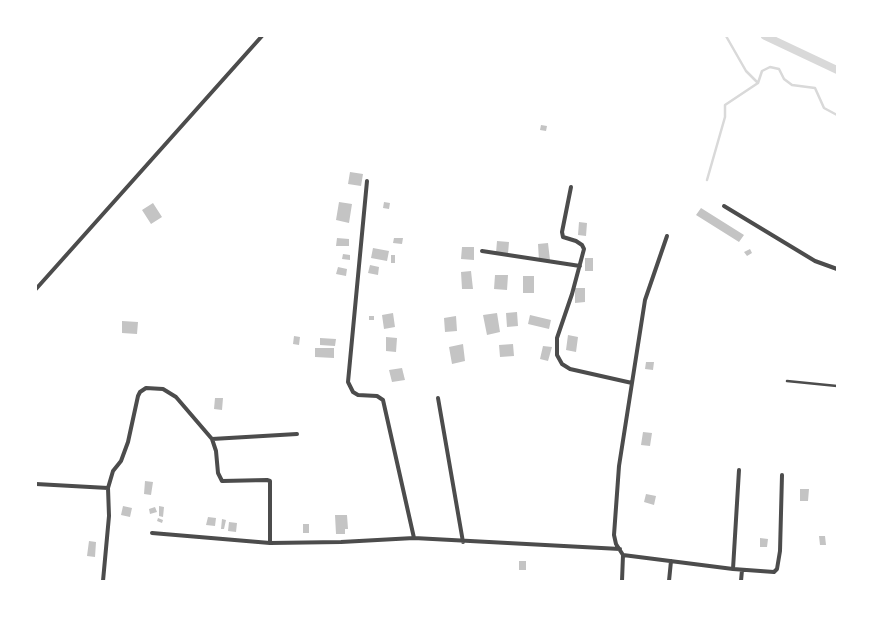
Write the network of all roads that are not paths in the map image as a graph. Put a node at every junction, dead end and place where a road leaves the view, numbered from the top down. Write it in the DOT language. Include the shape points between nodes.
graph roads {
  1 [pos="262,36"];
  2 [pos="366,181"];
  3 [pos="571,187"];
  4 [pos="724,206"];
  5 [pos="667,236"];
  6 [pos="482,251"];
  7 [pos="580,266"];
  8 [pos="837,269"];
  9 [pos="36,289"];
  10 [pos="787,381"];
  11 [pos="632,383"];
  12 [pos="837,386"];
  13 [pos="438,398"];
  14 [pos="296,434"];
  15 [pos="212,439"];
  16 [pos="739,470"];
  17 [pos="782,475"];
  18 [pos="36,484"];
  19 [pos="108,488"];
  20 [pos="152,533"];
  21 [pos="414,538"];
  22 [pos="463,542"];
  23 [pos="270,543"];
  24 [pos="620,549"];
  25 [pos="623,555"];
  26 [pos="671,561"];
  27 [pos="733,569"];
  28 [pos="742,570"];
  29 [pos="103,581"];
  30 [pos="622,581"];
  31 [pos="669,581"];
  32 [pos="741,581"];
  1 -- 9 [label="street"];
  2 -- 21 [label="street" via="348,382 353,392 358,395 377,396 383,400"];
  3 -- 7 [label="street" via="562,232 563,237 582,245 584,250"];
  4 -- 8 [label="street" via="815,261"];
  5 -- 11 [label="street" via="645,300"];
  6 -- 7 [label="street"];
  7 -- 11 [label="street" via="557,338 557,355 562,364 570,369"];
  10 -- 12 [label="lane"];
  11 -- 24 [label="street" via="619,466 614,535"];
  13 -- 22 [label="street"];
  14 -- 15 [label="street"];
  15 -- 19 [label="street" via="176,397 163,389 146,388 138,396 128,442 121,461 113,471"];
  15 -- 23 [label="street" via="218,473 222,481 270,482"];
  16 -- 27 [label="street"];
  17 -- 28 [label="street" via="780,551 777,569 774,572"];
  18 -- 19 [label="street"];
  19 -- 29 [label="street" via="110,516"];
  20 -- 23 [label="street"];
  21 -- 22 [label="street"];
  21 -- 23 [label="street"];
  22 -- 24 [label="street"];
  24 -- 25 [label="street"];
  25 -- 26 [label="street"];
  25 -- 30 [label="street"];
  26 -- 27 [label="street"];
  26 -- 31 [label="street"];
  27 -- 28 [label="street"];
  28 -- 32 [label="street"];
}
